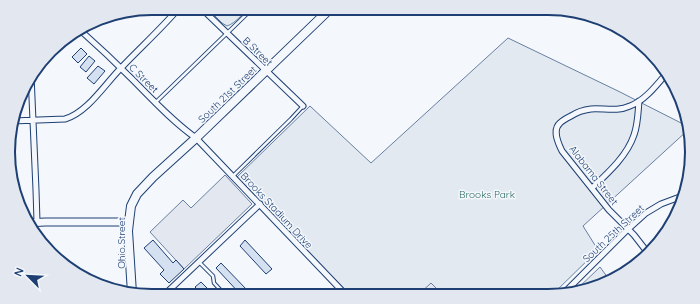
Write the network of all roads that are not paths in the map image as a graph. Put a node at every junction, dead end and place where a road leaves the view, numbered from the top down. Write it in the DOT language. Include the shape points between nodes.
graph roads {
  1 [pos="172,15"];
  2 [pos="208,15"];
  3 [pos="245,15"];
  4 [pos="324,15"];
  5 [pos="83,33"];
  6 [pos="226,33"];
  7 [pos="121,68"];
  8 [pos="265,70"];
  9 [pos="663,77"];
  10 [pos="31,86"];
  11 [pos="639,101"];
  12 [pos="156,103"];
  13 [pos="303,106"];
  14 [pos="33,120"];
  15 [pos="19,121"];
  16 [pos="196,138"];
  17 [pos="233,176"];
  18 [pos="592,188"];
  19 [pos="137,194"];
  20 [pos="677,197"];
  21 [pos="260,204"];
  22 [pos="37,222"];
  23 [pos="129,222"];
  24 [pos="628,229"];
  25 [pos="645,249"];
  26 [pos="199,262"];
  27 [pos="132,287"];
  28 [pos="570,287"];
  29 [pos="170,289"];
  30 [pos="220,289"];
  31 [pos="340,289"];
  1 -- 7 [label="street"];
  2 -- 6 [label="street, B Street"];
  3 -- 6 [label="lane"];
  4 -- 8 [label="main road, South 21st Street"];
  5 -- 7 [label="street, C Street"];
  6 -- 8 [label="street, B Street"];
  6 -- 12 [label="lane"];
  7 -- 12 [label="street, C Street"];
  7 -- 14 [label="street" via="82,110 71,117"];
  8 -- 13 [label="street, B Street"];
  8 -- 16 [label="main road, South 21st Street"];
  9 -- 11 [label="street, Alabama Street"];
  10 -- 14 [label="street"];
  11 -- 18 [label="street" via="634,136 618,163"];
  11 -- 18 [label="street, Alabama Street" via="619,110 585,110 559,123 556,130 560,146"];
  12 -- 16 [label="street, C Street"];
  13 -- 17 [label="lane"];
  14 -- 15 [label="street"];
  14 -- 22 [label="street"];
  16 -- 17 [label="street, Brooks Stadium Drive"];
  16 -- 19 [label="main road, South 21st Street"];
  17 -- 21 [label="street, Brooks Stadium Drive"];
  18 -- 24 [label="street, Alabama Street"];
  19 -- 23 [label="main road, Ohio Street"];
  20 -- 24 [label="street, South 25th Street" via="653,208"];
  21 -- 26 [label="street"];
  21 -- 31 [label="street, Brooks Stadium Drive"];
  22 -- 23 [label="street"];
  23 -- 27 [label="main road, Ohio Street"];
  24 -- 25 [label="street, Alabama Street"];
  24 -- 28 [label="street, South 25th Street"];
  26 -- 29 [label="street"];
  26 -- 30 [label="lane" via="213,276 214,283"];
}
